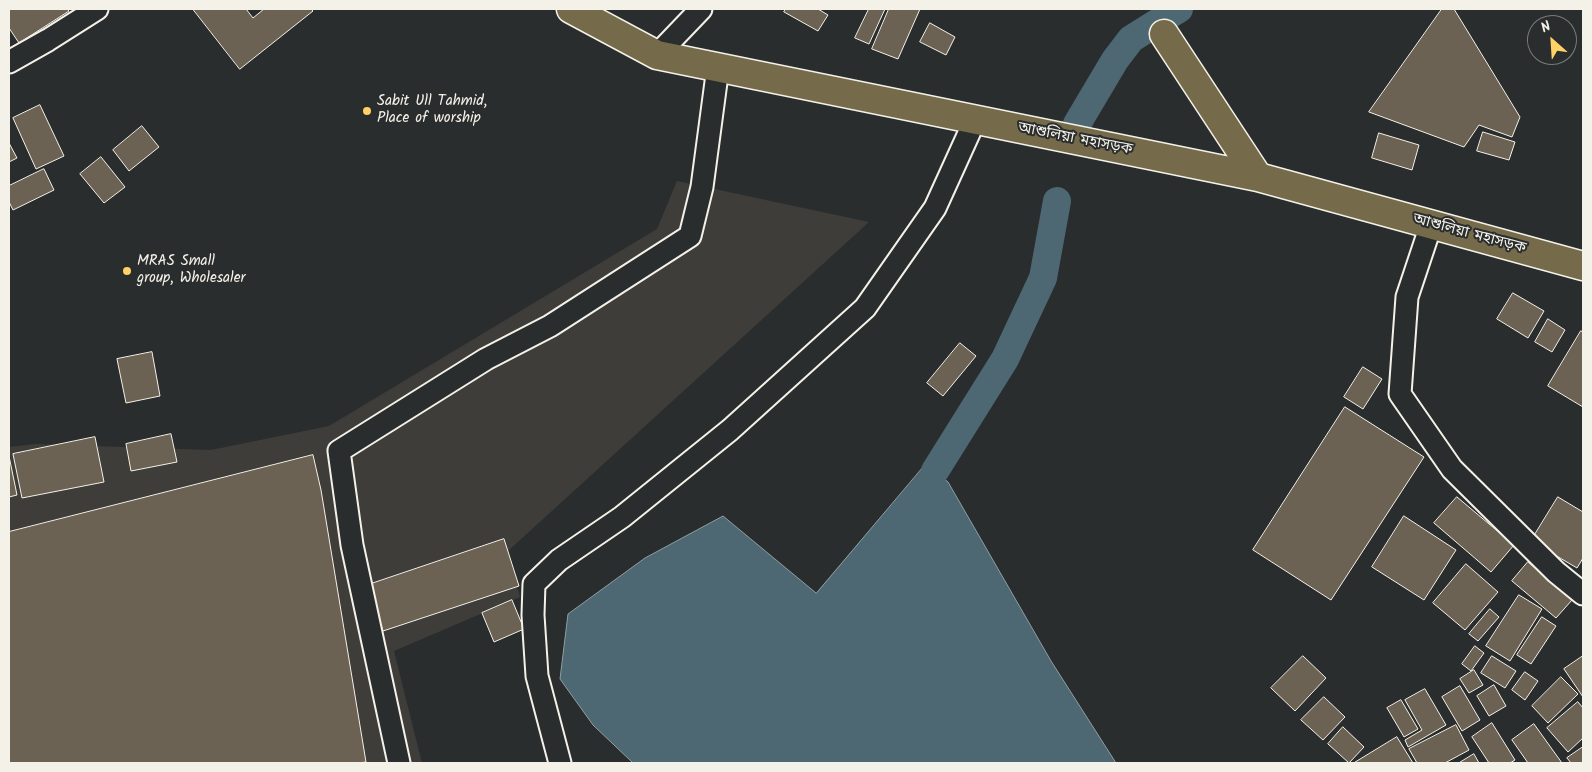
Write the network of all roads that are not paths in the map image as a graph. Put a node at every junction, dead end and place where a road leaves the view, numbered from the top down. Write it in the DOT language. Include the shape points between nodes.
graph roads {
  1 [pos="97,9"];
  2 [pos="572,9"];
  3 [pos="701,9"];
  4 [pos="1164,34"];
  5 [pos="657,55"];
  6 [pos="9,62"];
  7 [pos="718,67"];
  8 [pos="975,120"];
  9 [pos="1258,177"];
  10 [pos="1431,225"];
  11 [pos="1583,266"];
  12 [pos="1583,594"];
  13 [pos="399,763"];
  14 [pos="560,763"];
  1 -- 6 [label="street"];
  2 -- 5 [label="highway, আশুলিয়া মহাসড়ক"];
  3 -- 5 [label="street"];
  4 -- 9 [label="highway"];
  5 -- 7 [label="highway, আশুলিয়া মহাসড়ক"];
  7 -- 8 [label="highway, আশুলিয়া মহাসড়ক"];
  7 -- 13 [label="street" via="702,186 690,236 550,326 486,359 339,451 352,545"];
  8 -- 9 [label="highway, আশুলিয়া মহাসড়ক"];
  8 -- 14 [label="street" via="934,208 865,308 730,430 622,517 559,560 534,584 537,676"];
  9 -- 10 [label="highway, আশুলিয়া মহাসড়ক"];
  10 -- 11 [label="highway, আশুলিয়া মহাসড়ক"];
  10 -- 12 [label="street" via="1407,297 1400,394 1452,469 1556,572"];
}
